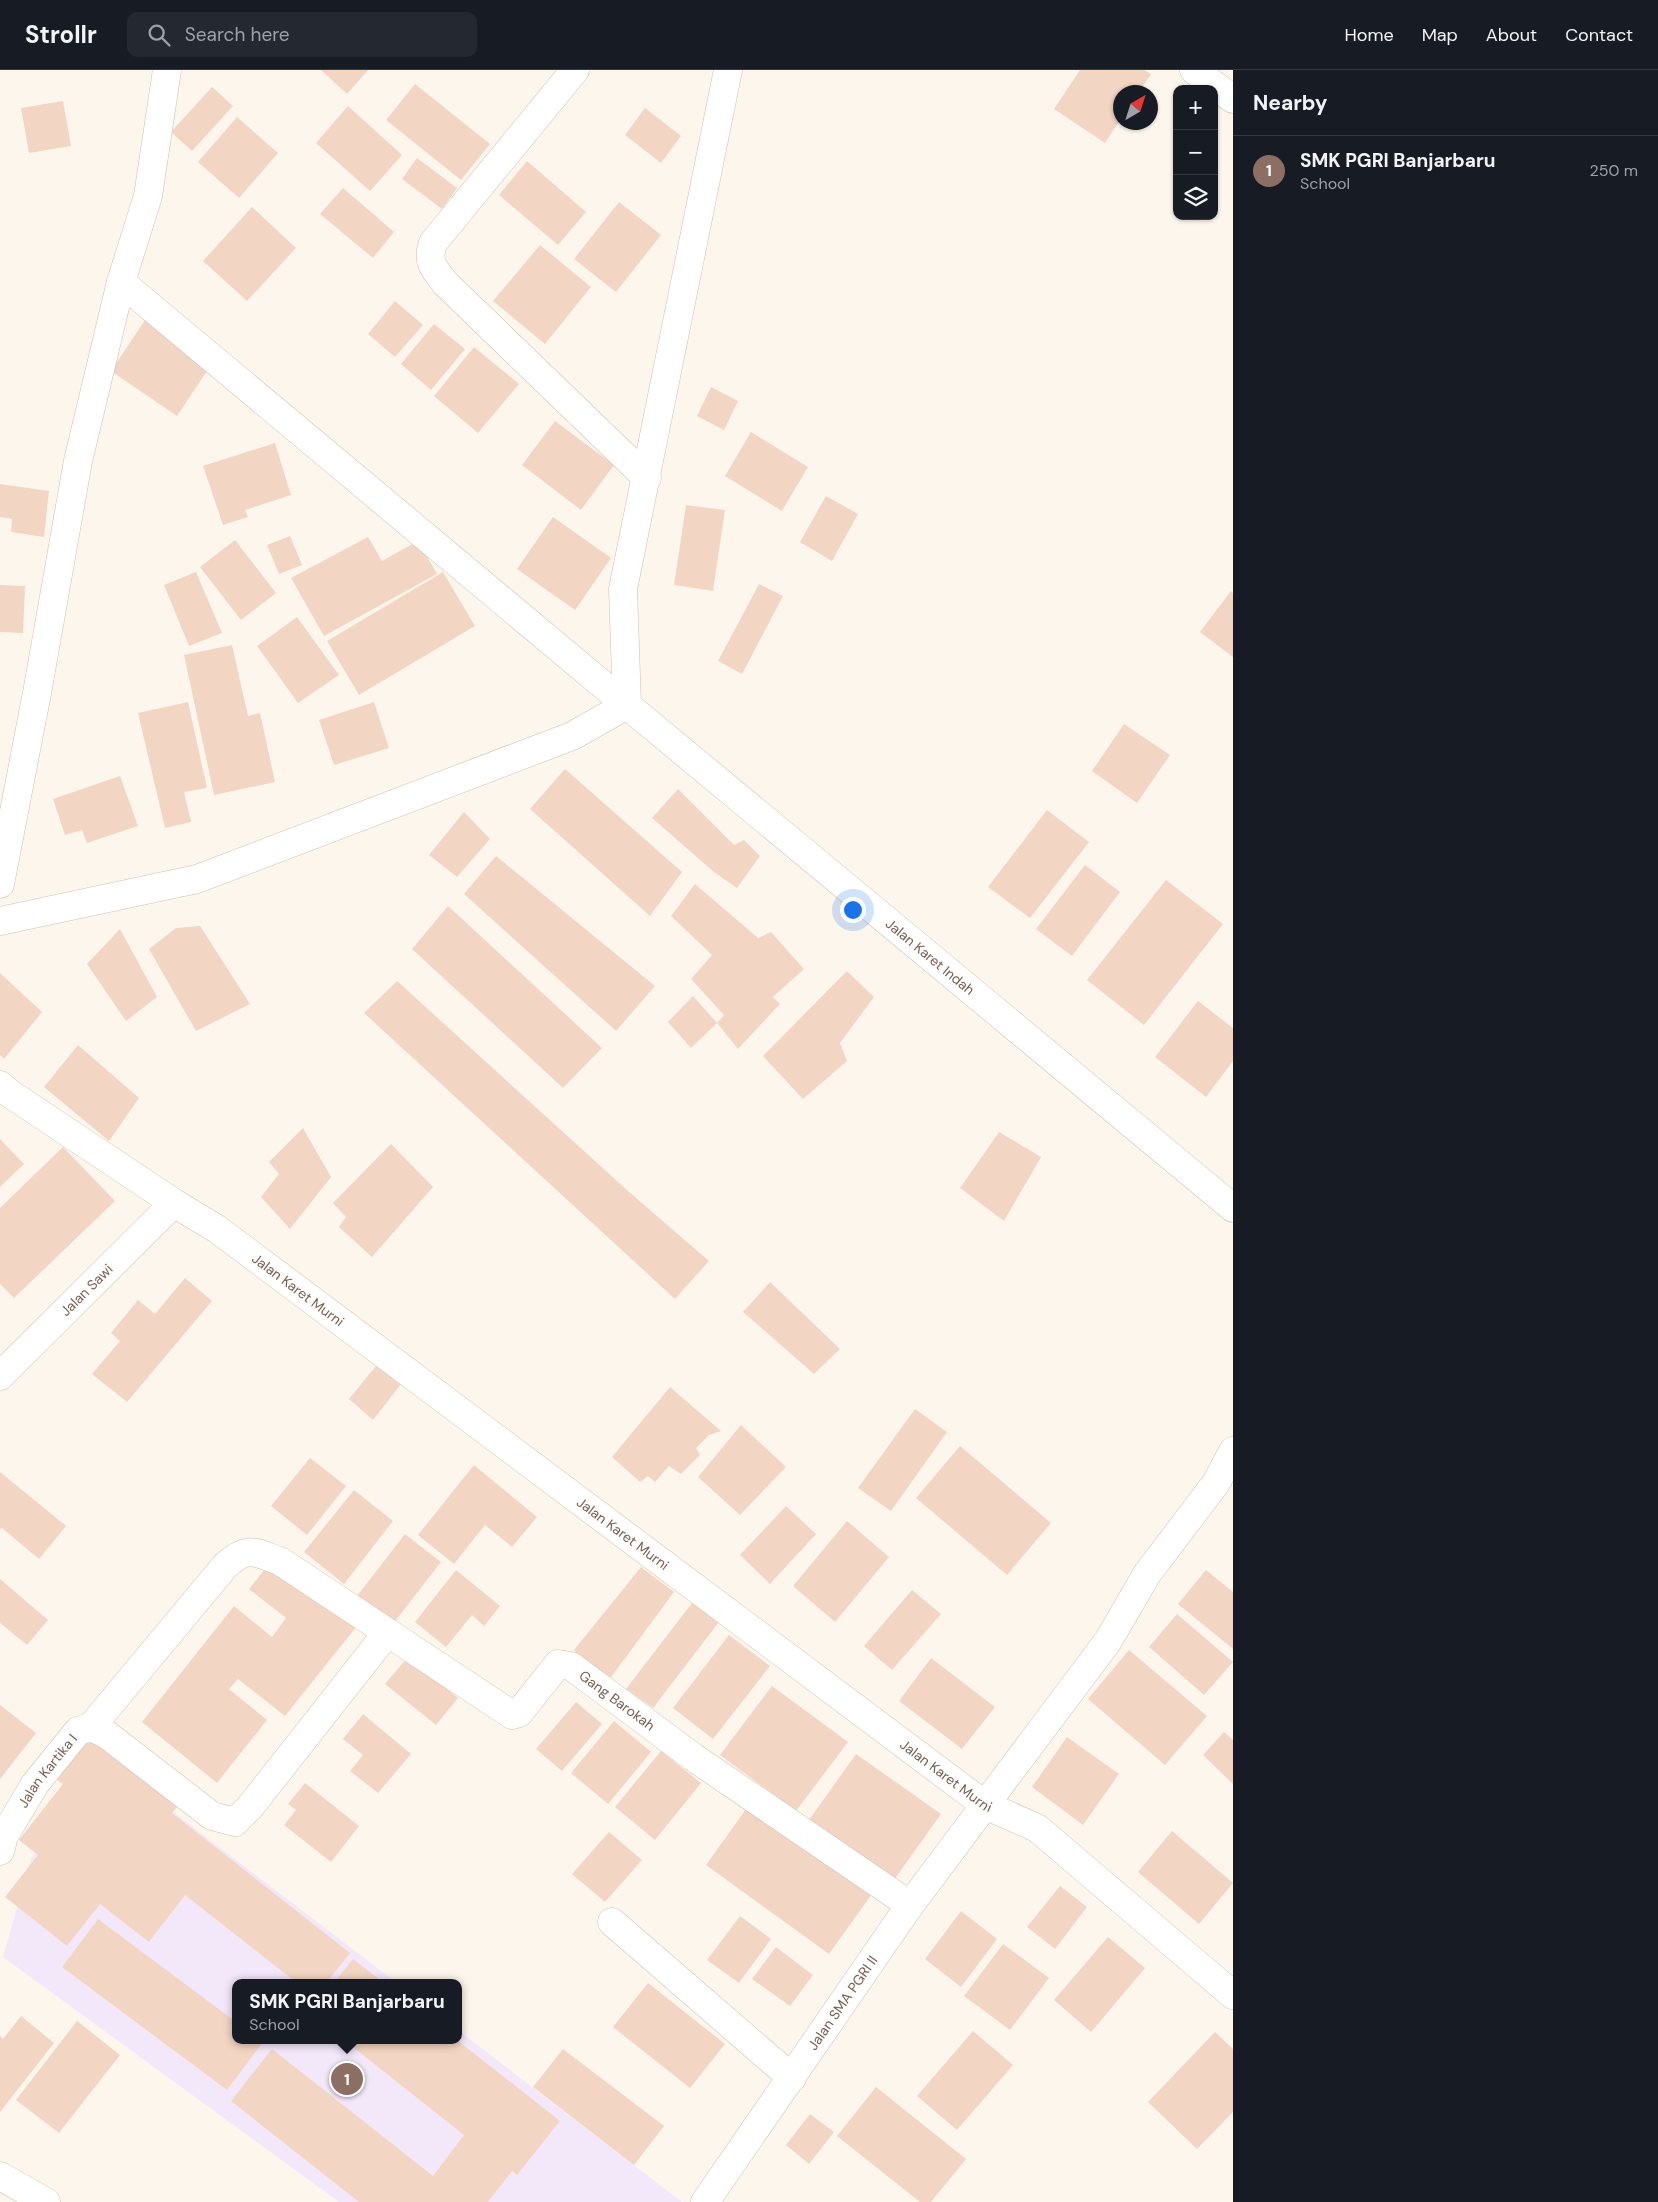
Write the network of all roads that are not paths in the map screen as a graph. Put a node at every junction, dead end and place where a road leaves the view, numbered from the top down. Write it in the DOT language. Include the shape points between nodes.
graph roads {
  1 [pos="167,70"];
  2 [pos="575,70"];
  3 [pos="728,70"];
  4 [pos="1194,70"];
  5 [pos="1233,99"];
  6 [pos="121,282"];
  7 [pos="647,478"];
  8 [pos="627,705"];
  9 [pos="0,884"];
  10 [pos="0,921"];
  11 [pos="0,1085"];
  12 [pos="174,1203"];
  13 [pos="1233,1208"];
  14 [pos="0,1376"];
  15 [pos="1233,1451"];
  16 [pos="251,1551"];
  17 [pos="387,1633"];
  18 [pos="91,1727"];
  19 [pos="985,1805"];
  20 [pos="0,1851"];
  21 [pos="910,1905"];
  22 [pos="612,1922"];
  23 [pos="1233,1995"];
  24 [pos="792,2078"];
  25 [pos="0,2176"];
  26 [pos="46,2202"];
  27 [pos="704,2202"];
  1 -- 6 [label="street" via="148,196"];
  2 -- 7 [label="street" via="433,243 429,254 433,268 446,284"];
  3 -- 7 [label="street"];
  4 -- 5 [label="street"];
  6 -- 8 [label="street, Jalan Karet Indah"];
  6 -- 9 [label="street" via="78,461"];
  7 -- 8 [label="street" via="624,589"];
  8 -- 10 [label="street" via="572,736 197,879"];
  8 -- 13 [label="street, Jalan Karet Indah"];
  11 -- 12 [label="street, Jalan Karet Murni"];
  12 -- 14 [label="street, Jalan Sawi"];
  12 -- 19 [label="street, Jalan Karet Murni" via="225,1235"];
  15 -- 19 [label="street, Jalan SMA PGRI II" via="1216,1483 1148,1574 1108,1641"];
  16 -- 17 [label="street, Gang Barokah" via="280,1561"];
  16 -- 18 [label="street, Jalan Kartika I" via="237,1555 225,1566"];
  17 -- 18 [label="street" via="235,1822 212,1816 106,1734"];
  17 -- 21 [label="street, Gang Barokah" via="512,1715 519,1713 558,1664 570,1666 693,1757"];
  18 -- 20 [label="street, Jalan Kartika I" via="78,1731 35,1784 4,1836"];
  19 -- 21 [label="street, Jalan SMA PGRI II"];
  19 -- 23 [label="street, Jalan Karet Murni" via="1037,1828"];
  21 -- 24 [label="street, Jalan SMA PGRI II"];
  22 -- 24 [label="street"];
  24 -- 27 [label="street, Jalan SMA PGRI II"];
  25 -- 26 [label="street"];
}
